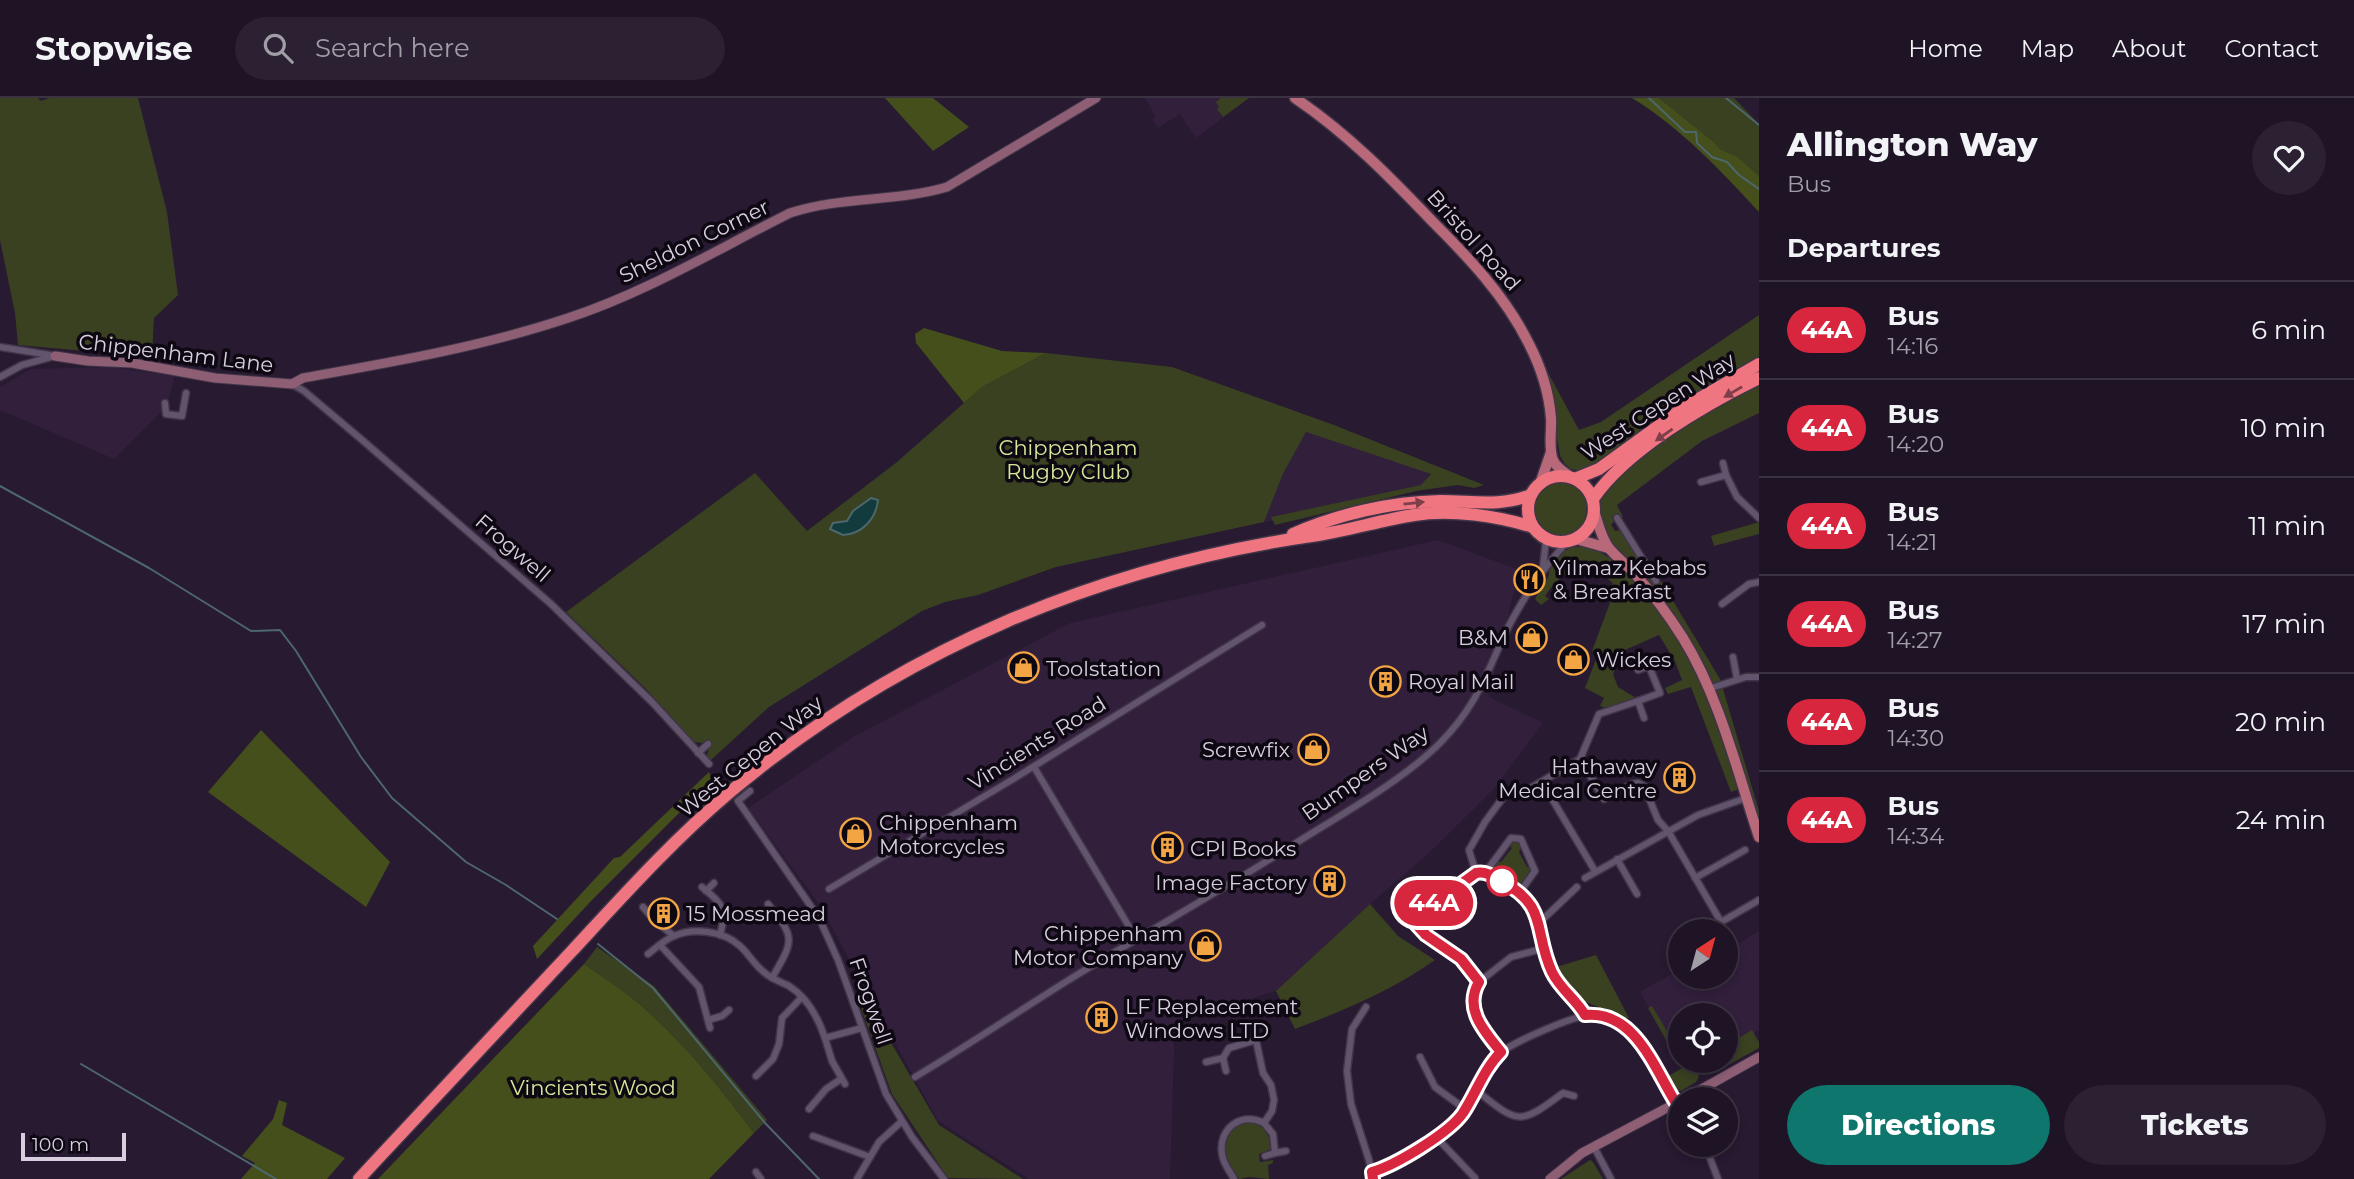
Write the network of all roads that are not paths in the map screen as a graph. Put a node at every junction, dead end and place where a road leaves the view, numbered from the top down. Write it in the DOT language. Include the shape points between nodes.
graph roads {
  1 [pos="1096,98"];
  2 [pos="1295,98"];
  3 [pos="0,347"];
  4 [pos="25,351"];
  5 [pos="55,356"];
  6 [pos="1759,364"];
  7 [pos="22,365"];
  8 [pos="0,377"];
  9 [pos="1759,378"];
  10 [pos="292,384"];
  11 [pos="186,393"];
  12 [pos="165,403"];
  13 [pos="1551,452"];
  14 [pos="1723,463"];
  15 [pos="1726,475"];
  16 [pos="1572,476"];
  17 [pos="1541,481"];
  18 [pos="1701,482"];
  19 [pos="1531,495"];
  20 [pos="1593,503"];
  21 [pos="1759,518"];
  22 [pos="1617,523"];
  23 [pos="1533,527"];
  24 [pos="1280,540"];
  25 [pos="1546,540"];
  26 [pos="1572,540"];
  27 [pos="1608,548"];
  28 [pos="1644,563"];
  29 [pos="1543,568"];
  30 [pos="1632,571"];
  31 [pos="1656,581"];
  32 [pos="1759,582"];
  33 [pos="1722,604"];
  34 [pos="1262,625"];
  35 [pos="1733,657"];
  36 [pos="1638,670"];
  37 [pos="1759,677"];
  38 [pos="1737,679"];
  39 [pos="1708,689"];
  40 [pos="1638,701"];
  41 [pos="1644,718"];
  42 [pos="708,744"];
  43 [pos="698,753"];
  44 [pos="1580,759"];
  45 [pos="709,764"];
  46 [pos="1034,767"];
  47 [pos="1542,782"];
  48 [pos="1530,789"];
  49 [pos="750,791"];
  50 [pos="1746,798"];
  51 [pos="1502,799"];
  52 [pos="738,801"];
  53 [pos="731,806"];
  54 [pos="1668,831"];
  55 [pos="1759,837"];
  56 [pos="1745,850"];
  57 [pos="1617,859"];
  58 [pos="1595,871"];
  59 [pos="1476,873"];
  60 [pos="1485,873"];
  61 [pos="1585,878"];
  62 [pos="1695,878"];
  63 [pos="714,883"];
  64 [pos="1577,887"];
  65 [pos="830,888"];
  66 [pos="1520,892"];
  67 [pos="1637,894"];
  68 [pos="1759,900"];
  69 [pos="768,904"];
  70 [pos="643,907"];
  71 [pos="774,911"];
  72 [pos="766,918"];
  73 [pos="1719,919"];
  74 [pos="1726,919"];
  75 [pos="1540,922"];
  76 [pos="720,935"];
  77 [pos="674,936"];
  78 [pos="1137,940"];
  79 [pos="660,945"];
  80 [pos="1545,948"];
  81 [pos="648,954"];
  82 [pos="772,978"];
  83 [pos="1479,982"];
  84 [pos="802,997"];
  85 [pos="1366,1007"];
  86 [pos="729,1010"];
  87 [pos="1585,1015"];
  88 [pos="708,1020"];
  89 [pos="710,1028"];
  90 [pos="862,1028"];
  91 [pos="1265,1037"];
  92 [pos="825,1038"];
  93 [pos="1256,1040"];
  94 [pos="1501,1052"];
  95 [pos="1420,1057"];
  96 [pos="1759,1057"];
  97 [pos="1223,1058"];
  98 [pos="1206,1062"];
  99 [pos="1227,1071"];
  100 [pos="756,1076"];
  101 [pos="915,1077"];
  102 [pos="1670,1087"];
  103 [pos="1705,1087"];
  104 [pos="1476,1090"];
  105 [pos="1574,1096"];
  106 [pos="810,1104"];
  107 [pos="1668,1107"];
  108 [pos="1465,1109"];
  109 [pos="901,1122"];
  110 [pos="1264,1123"];
  111 [pos="813,1136"];
  112 [pos="1436,1137"];
  113 [pos="1594,1147"];
  114 [pos="1286,1151"];
  115 [pos="1275,1153"];
  116 [pos="1265,1156"];
  117 [pos="870,1157"];
  118 [pos="1710,1158"];
  119 [pos="1373,1176"];
  120 [pos="1475,1178"];
  121 [pos="359,1179"];
  122 [pos="857,1179"];
  123 [pos="944,1179"];
  124 [pos="1234,1179"];
  125 [pos="1549,1179"];
  126 [pos="1611,1179"];
  127 [pos="1718,1179"];
  1 -- 10 [label="street, Sheldon Corner" via="947,187 817,204 571,318 485,344 303,377"];
  2 -- 13 [label="main road, Bristol Road" via="1373,160 1492,286 1537,363 1551,419"];
  3 -- 4 [label="street, Chippenham Lane"];
  4 -- 5 [label="street, Chippenham Lane"];
  4 -- 7 [label="street"];
  5 -- 7 [label="street, Chippenham Lane"];
  5 -- 10 [label="street, Chippenham Lane"];
  6 -- 16 [label="highway, West Cepen Way" via="1683,408 1599,469"];
  7 -- 8 [label="street, Chippenham Lane"];
  9 -- 20 [label="highway, West Cepen Way, one-way" via="1654,442 1614,473"];
  10 -- 43 [label="street, Frogwell" via="551,604"];
  11 -- 12 [label="street" via="182,416 166,414"];
  13 -- 16 [label="main road" via="1558,468"];
  13 -- 17 [label="main road, Bristol Road"];
  14 -- 15 [label="street"];
  15 -- 18 [label="street"];
  15 -- 21 [label="street" via="1737,498"];
  16 -- 17 [label="highway" via="1554,475"];
  16 -- 20 [label="highway" via="1583,483"];
  17 -- 19 [label="highway"];
  19 -- 23 [label="highway" via="1528,517"];
  24 -- 19 [label="highway, West Cepen Way, one-way" via="1318,523 1405,504 1500,503"];
  20 -- 26 [label="highway" via="1588,527"];
  20 -- 27 [label="main road"];
  22 -- 28 [label="street"];
  23 -- 24 [label="highway, West Cepen Way" via="1465,515 1419,514"];
  23 -- 25 [label="highway"];
  24 -- 121 [label="highway, West Cepen Way" via="1129,578 1021,615 884,681 819,723 729,793 678,840"];
  25 -- 26 [label="highway"];
  25 -- 29 [label="street, Bumpers Way"];
  26 -- 27 [label="main road"];
  26 -- 29 [label="street, Bumpers Way"];
  27 -- 30 [label="main road"];
  28 -- 30 [label="street"];
  28 -- 31 [label="street"];
  29 -- 78 [label="street, Bumpers Way" via="1475,699 1429,753 1378,790"];
  30 -- 39 [label="main road" via="1683,638"];
  32 -- 33 [label="street"];
  34 -- 46 [label="street, Vincients Road"];
  35 -- 38 [label="street"];
  36 -- 40 [label="street" via="1647,663 1660,693"];
  37 -- 38 [label="street"];
  38 -- 39 [label="street"];
  39 -- 50 [label="main road"];
  40 -- 41 [label="street"];
  40 -- 44 [label="street" via="1599,715"];
  42 -- 43 [label="street"];
  43 -- 45 [label="street, Frogwell"];
  44 -- 47 [label="street"];
  44 -- 54 [label="street" via="1604,799 1632,784 1644,786 1658,820"];
  46 -- 65 [label="street, Vincients Road"];
  46 -- 78 [label="street"];
  47 -- 48 [label="street"];
  47 -- 58 [label="street"];
  49 -- 52 [label="street"];
  50 -- 54 [label="street"];
  50 -- 55 [label="main road"];
  51 -- 59 [label="street" via="1469,850"];
  52 -- 53 [label="street"];
  52 -- 90 [label="street, Frogwell" via="819,918"];
  54 -- 57 [label="street"];
  54 -- 62 [label="street"];
  56 -- 62 [label="street"];
  57 -- 58 [label="street"];
  57 -- 67 [label="street"];
  58 -- 61 [label="street"];
  59 -- 60 [label="street"];
  59 -- 83 [label="street" via="1414,919 1423,933 1461,959"];
  60 -- 66 [label="street"];
  60 -- 66 [label="street" via="1511,838 1521,839 1535,871"];
  62 -- 73 [label="street"];
  63 -- 76 [label="street" via="704,889 723,910"];
  64 -- 75 [label="street"];
  66 -- 75 [label="street"];
  68 -- 74 [label="street"];
  69 -- 71 [label="street"];
  70 -- 77 [label="street"];
  71 -- 72 [label="street"];
  71 -- 82 [label="street" via="790,942"];
  75 -- 80 [label="street"];
  76 -- 77 [label="street" via="693,932"];
  76 -- 82 [label="street" via="740,946"];
  77 -- 79 [label="street"];
  78 -- 101 [label="street, Bumpers Way"];
  79 -- 81 [label="street"];
  79 -- 88 [label="street" via="696,984"];
  80 -- 83 [label="street" via="1511,957"];
  80 -- 87 [label="street" via="1558,981"];
  82 -- 84 [label="street"];
  83 -- 94 [label="street" via="1473,998 1475,1015"];
  84 -- 92 [label="street"];
  84 -- 100 [label="street" via="782,1018 777,1051"];
  85 -- 119 [label="street" via="1352,1029 1347,1072 1351,1104"];
  86 -- 88 [label="street"];
  87 -- 94 [label="street"];
  87 -- 102 [label="street" via="1614,1019 1631,1031"];
  88 -- 89 [label="street"];
  90 -- 92 [label="street"];
  90 -- 109 [label="street, Frogwell"];
  91 -- 93 [label="street"];
  92 -- 106 [label="street" via="843,1081"];
  93 -- 97 [label="street" via="1229,1048"];
  93 -- 110 [label="street" via="1274,1100"];
  94 -- 104 [label="street"];
  95 -- 108 [label="street" via="1435,1087"];
  96 -- 103 [label="street"];
  97 -- 98 [label="street"];
  97 -- 99 [label="street"];
  104 -- 105 [label="street" via="1501,1110 1522,1117 1537,1113 1563,1093"];
  104 -- 108 [label="street"];
  107 -- 113 [label="street"];
  108 -- 112 [label="street"];
  109 -- 117 [label="street" via="882,1138"];
  109 -- 123 [label="street, Frogwell"];
  110 -- 115 [label="street" via="1273,1134"];
  110 -- 124 [label="street" via="1241,1120 1224,1135 1222,1157"];
  111 -- 117 [label="street"];
  112 -- 119 [label="street"];
  112 -- 120 [label="street"];
  113 -- 125 [label="street"];
  113 -- 126 [label="street"];
  114 -- 115 [label="street"];
  115 -- 116 [label="street"];
  117 -- 122 [label="street"];
  118 -- 127 [label="street"];
}
